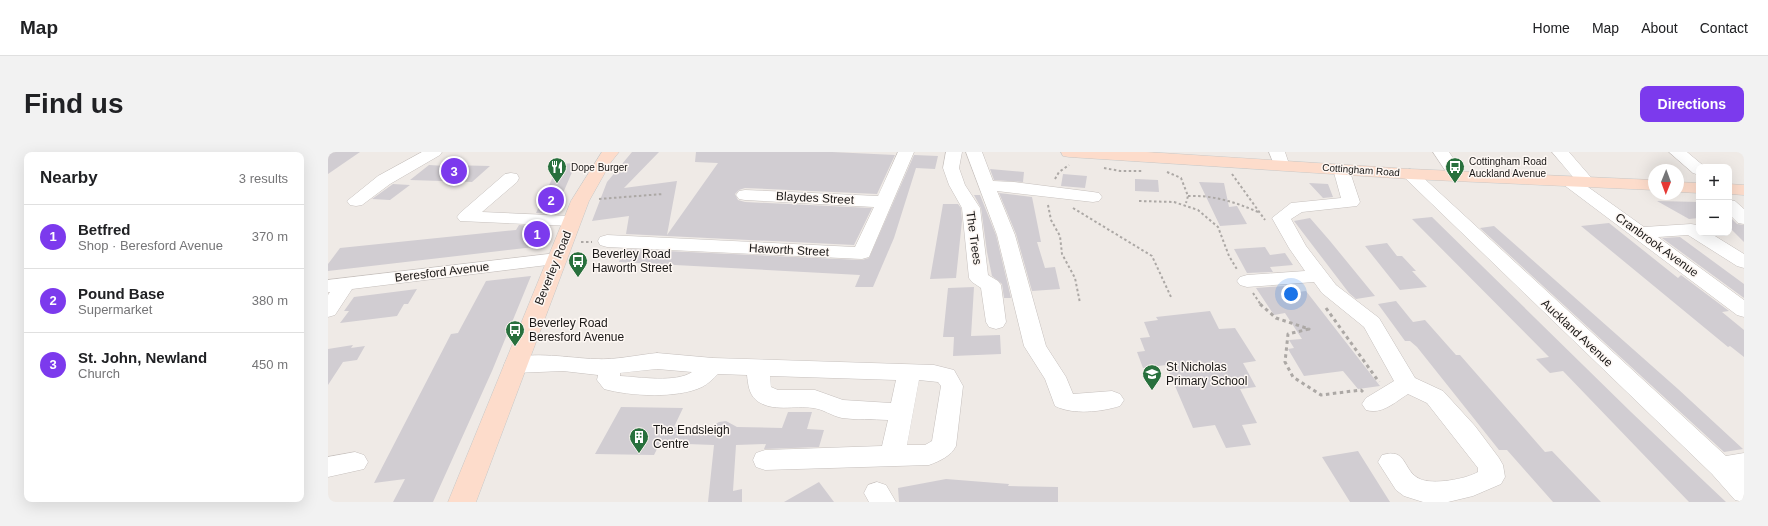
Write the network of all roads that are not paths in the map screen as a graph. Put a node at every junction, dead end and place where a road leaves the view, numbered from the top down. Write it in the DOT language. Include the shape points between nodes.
graph roads {
  1 [pos="434,152"];
  2 [pos="611,152"];
  3 [pos="906,152"];
  4 [pos="954,152"];
  5 [pos="974,152"];
  6 [pos="1441,152"];
  7 [pos="1560,152"];
  8 [pos="1677,152"];
  9 [pos="1070,158"];
  10 [pos="1279,158"];
  11 [pos="1143,159"];
  12 [pos="1696,168"];
  13 [pos="1341,169"];
  14 [pos="1410,174"];
  15 [pos="1457,176"];
  16 [pos="511,178"];
  17 [pos="1578,182"];
  18 [pos="1648,185"];
  19 [pos="987,186"];
  20 [pos="1684,187"];
  21 [pos="1696,188"];
  22 [pos="1732,189"];
  23 [pos="1744,190"];
  24 [pos="745,195"];
  25 [pos="1093,197"];
  26 [pos="356,201"];
  27 [pos="885,202"];
  28 [pos="1732,208"];
  29 [pos="1744,219"];
  30 [pos="572,221"];
  31 [pos="1640,233"];
  32 [pos="607,241"];
  33 [pos="560,251"];
  34 [pos="1744,262"];
  35 [pos="1320,276"];
  36 [pos="1247,282"];
  37 [pos="337,285"];
  38 [pos="328,310"];
  39 [pos="1744,310"];
  40 [pos="996,322"];
  41 [pos="515,365"];
  42 [pos="758,368"];
  43 [pos="909,373"];
  44 [pos="1112,400"];
  45 [pos="901,412"];
  46 [pos="893,455"];
  47 [pos="765,460"];
  48 [pos="355,462"];
  49 [pos="1391,462"];
  50 [pos="1732,465"];
  51 [pos="328,467"];
  52 [pos="1744,492"];
  53 [pos="462,502"];
  1 -- 26 [label="street" via="384,180"];
  2 -- 30 [label="main road, Beverley Road" via="580,200"];
  3 -- 27 [label="street, Haworth Street"];
  4 -- 40 [label="street, The Trees" via="951,168 957,185 971,208 979,278 990,285"];
  5 -- 19 [label="street"];
  6 -- 15 [label="street"];
  7 -- 17 [label="street, Cranbrook Avenue"];
  8 -- 12 [label="street"];
  9 -- 11 [label="main road, Cottingham Road"];
  10 -- 11 [label="main road, Cottingham Road"];
  10 -- 13 [label="main road, Cottingham Road"];
  13 -- 14 [label="main road, Cottingham Road"];
  13 -- 35 [label="street" via="1351,202 1297,207 1281,218 1298,248"];
  14 -- 15 [label="main road, Cottingham Road"];
  14 -- 50 [label="street, Auckland Avenue"];
  15 -- 17 [label="main road, Cottingham Road"];
  16 -- 30 [label="street" via="466,217"];
  17 -- 18 [label="main road, Cottingham Road"];
  17 -- 31 [label="street, Cranbrook Avenue"];
  19 -- 25 [label="street" via="1006,185"];
  19 -- 44 [label="street" via="1006,235 1035,346 1060,385 1063,400 1069,403"];
  20 -- 21 [label="main road"];
  22 -- 23 [label="main road"];
  24 -- 27 [label="street, Blaydes Street"];
  27 -- 32 [label="street, Haworth Street" via="862,253"];
  28 -- 29 [label="street"];
  30 -- 33 [label="main road, Beverley Road"];
  31 -- 34 [label="street" via="1691,229"];
  31 -- 39 [label="street, Cranbrook Avenue"];
  33 -- 37 [label="street, Beresford Avenue"];
  33 -- 41 [label="main road, Beverley Road"];
  35 -- 36 [label="street"];
  35 -- 49 [label="street" via="1329,289 1372,323 1384,394 1436,397 1490,465 1492,477 1483,483 1466,488 1422,492 1406,484"];
  37 -- 38 [label="street"];
  41 -- 42 [label="street" via="563,363 610,366 608,380 612,383 677,385 697,380 713,366"];
  41 -- 53 [label="main road, Beverley Road"];
  42 -- 43 [label="street"];
  42 -- 45 [label="street" via="760,388 769,397 785,400 815,399 849,410"];
  43 -- 45 [label="street"];
  43 -- 46 [label="street" via="940,374 950,380 952,386 945,442 940,450 929,455"];
  45 -- 46 [label="street"];
  46 -- 47 [label="street"];
  48 -- 51 [label="street"];
  50 -- 52 [label="street, Auckland Avenue"];
}
